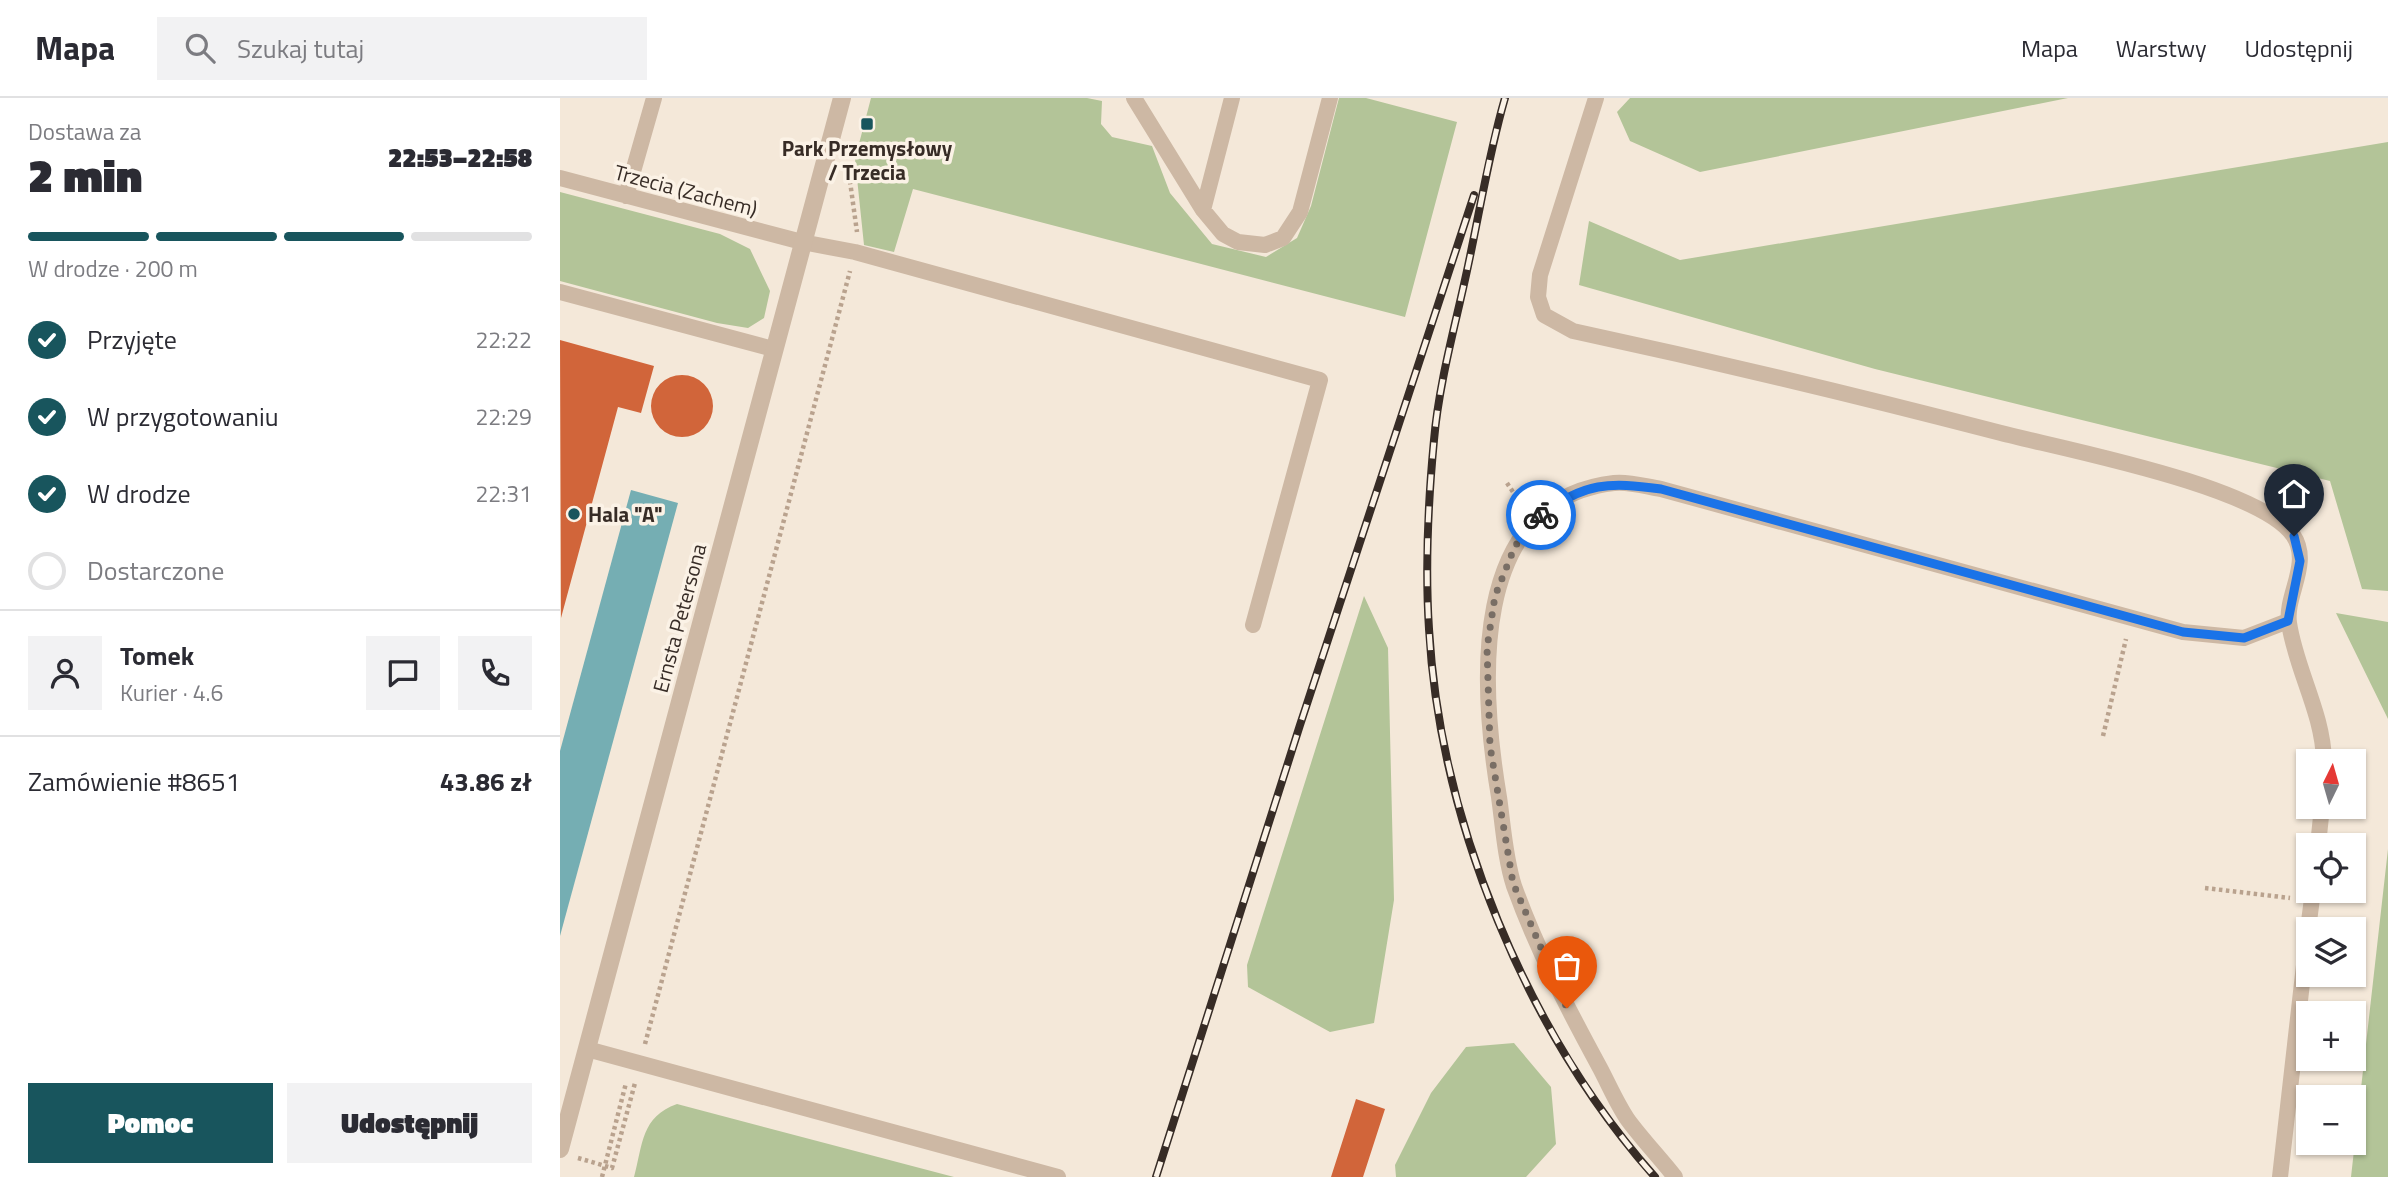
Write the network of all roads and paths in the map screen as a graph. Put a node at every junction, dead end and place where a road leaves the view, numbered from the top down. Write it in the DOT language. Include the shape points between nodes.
graph roads {
  1 [pos="654,98"];
  2 [pos="842,98"];
  3 [pos="1135,98"];
  4 [pos="1232,98"];
  5 [pos="1330,98"];
  6 [pos="1596,98"];
  7 [pos="828,148"];
  8 [pos="560,178"];
  9 [pos="626,196"];
  10 [pos="1203,211"];
  11 [pos="802,242"];
  12 [pos="855,252"];
  13 [pos="560,292"];
  14 [pos="773,349"];
  15 [pos="1507,483"];
  16 [pos="1522,505"];
  17 [pos="2132,618"];
  18 [pos="2288,621"];
  19 [pos="1253,625"];
  20 [pos="2103,736"];
  21 [pos="2321,749"];
  22 [pos="2205,888"];
  23 [pos="2296,895"];
  24 [pos="2302,987"];
  25 [pos="587,1049"];
  26 [pos="636,1063"];
  27 [pos="566,1153"];
  28 [pos="605,1166"];
  29 [pos="612,1168"];
  30 [pos="602,1177"];
  31 [pos="610,1177"];
  32 [pos="1058,1177"];
  33 [pos="1675,1177"];
  34 [pos="2280,1177"];
  1 -- 9 [label="lane"];
  2 -- 7 [label="street, Ernsta Petersona"];
  3 -- 10 [label="lane"];
  4 -- 10 [label="lane"];
  5 -- 10 [label="lane" via="1300,212 1283,238 1265,245 1238,242"];
  6 -- 18 [label="lane" via="1540,275 1538,297 1544,315 1573,331 1785,378 2149,469 2239,499 2294,536 2300,561"];
  7 -- 11 [label="street, Ernsta Petersona"];
  7 -- 12 [label="path" via="850,155 858,236"];
  8 -- 9 [label="lane, Trzecia (Zachem)"];
  9 -- 11 [label="lane, Trzecia (Zachem)"];
  11 -- 12 [label="lane, Trzecia (Zachem)"];
  11 -- 14 [label="street, Ernsta Petersona"];
  12 -- 19 [label="lane, Trzecia (Zachem)" via="1321,380"];
  12 -- 26 [label="path"];
  13 -- 14 [label="lane"];
  14 -- 25 [label="street, Ernsta Petersona"];
  15 -- 16 [label="path"];
  17 -- 18 [label="lane" via="2183,632 2244,638"];
  17 -- 20 [label="path"];
  17 -- 33 [label="lane" via="1661,489 1616,483 1576,493 1525,531 1495,596 1487,648 1490,746 1513,883 1567,1008 1626,1118"];
  18 -- 21 [label="lane"];
  22 -- 23 [label="path"];
  24 -- 34 [label="lane"];
  25 -- 26 [label="lane"];
  25 -- 27 [label="street, Ernsta Petersona"];
  26 -- 28 [label="path"];
  26 -- 29 [label="path"];
  26 -- 32 [label="lane"];
  27 -- 28 [label="path"];
  28 -- 29 [label="path"];
  28 -- 30 [label="path"];
  29 -- 31 [label="path"];
}
